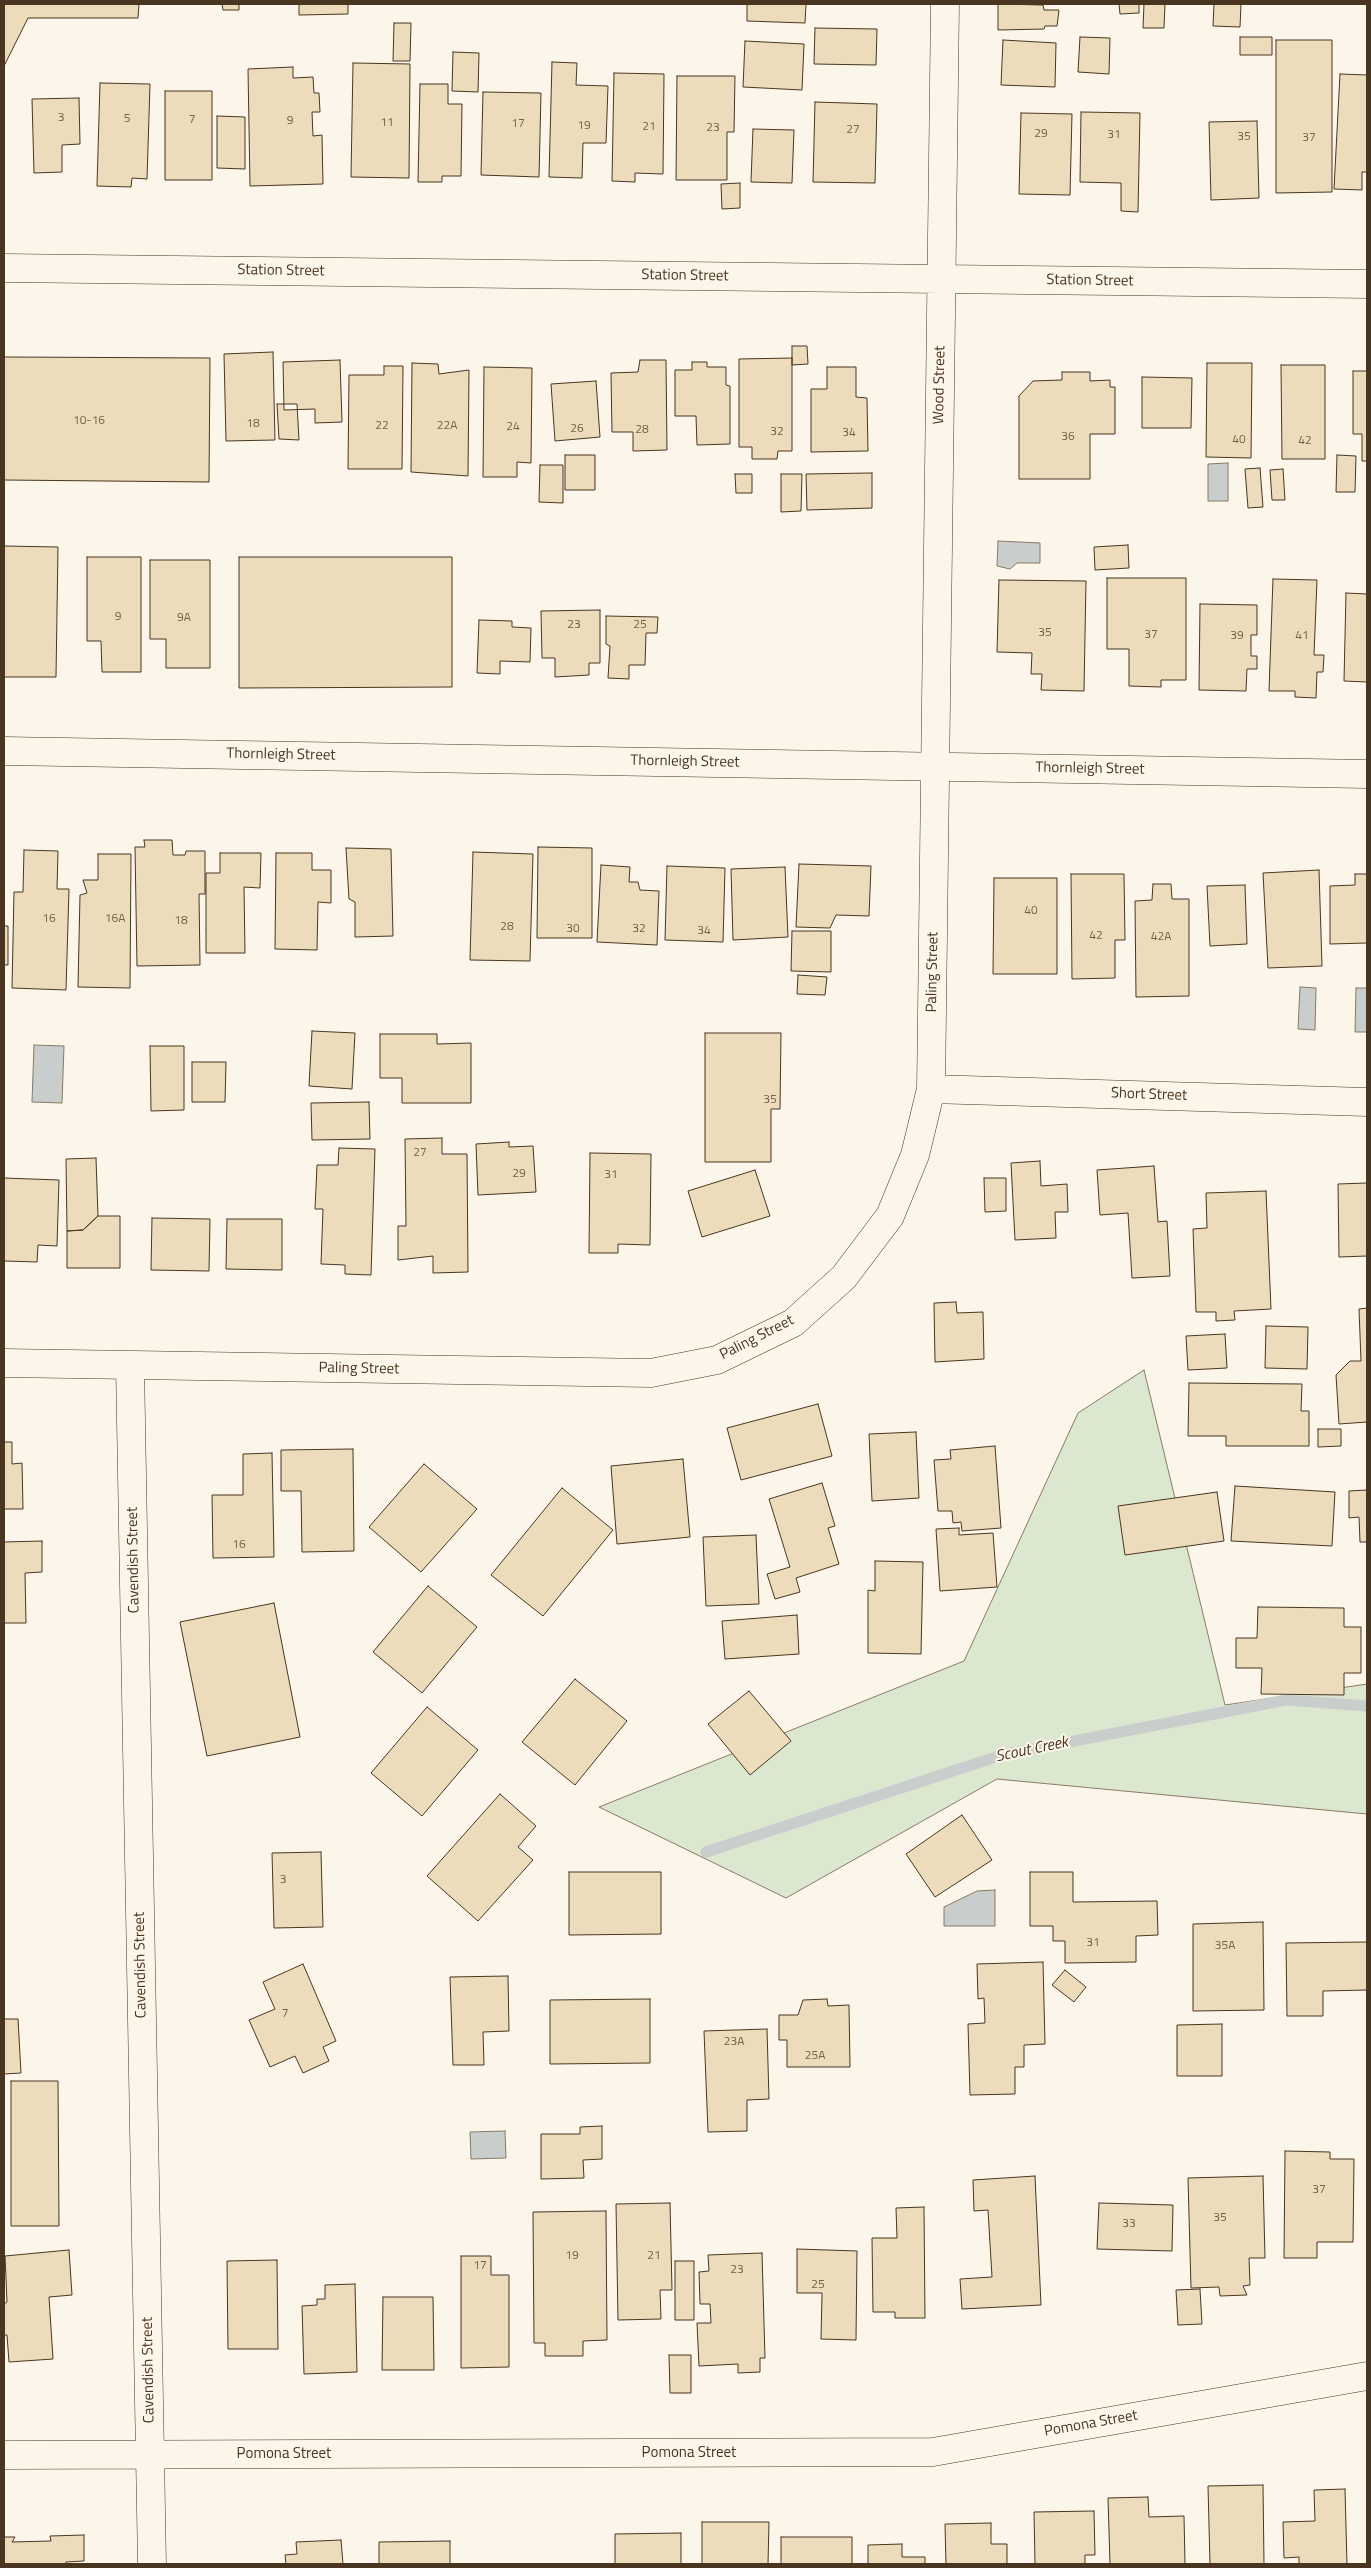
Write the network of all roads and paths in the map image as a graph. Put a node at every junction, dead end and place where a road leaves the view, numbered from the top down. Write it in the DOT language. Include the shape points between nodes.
graph roads {
  1 [pos="945,4"];
  2 [pos="4,268"];
  3 [pos="942,279"];
  4 [pos="1367,284"];
  5 [pos="4,751"];
  6 [pos="935,766"];
  7 [pos="1367,774"];
  8 [pos="931,1089"];
  9 [pos="1367,1102"];
  10 [pos="4,1363"];
  11 [pos="130,1366"];
  12 [pos="1367,2376"];
  13 [pos="150,2454"];
  14 [pos="4,2455"];
  15 [pos="152,2564"];
  1 -- 3 [label="street, Wood Street"];
  2 -- 3 [label="street, Station Street"];
  3 -- 4 [label="street, Station Street"];
  3 -- 6 [label="street, Wood Street"];
  5 -- 6 [label="street, Thornleigh Street"];
  6 -- 7 [label="street, Thornleigh Street"];
  6 -- 8 [label="street, Paling Street"];
  8 -- 9 [label="street, Short Street"];
  8 -- 11 [label="street, Paling Street" via="915,1155 890,1216 844,1277 793,1323 717,1360 651,1373"];
  10 -- 11 [label="street, Paling Street"];
  11 -- 13 [label="street, Cavendish Street"];
  12 -- 13 [label="street, Pomona Street" via="933,2452"];
  13 -- 14 [label="street, Pomona Street"];
  13 -- 15 [label="street, Cavendish Street"];
}
